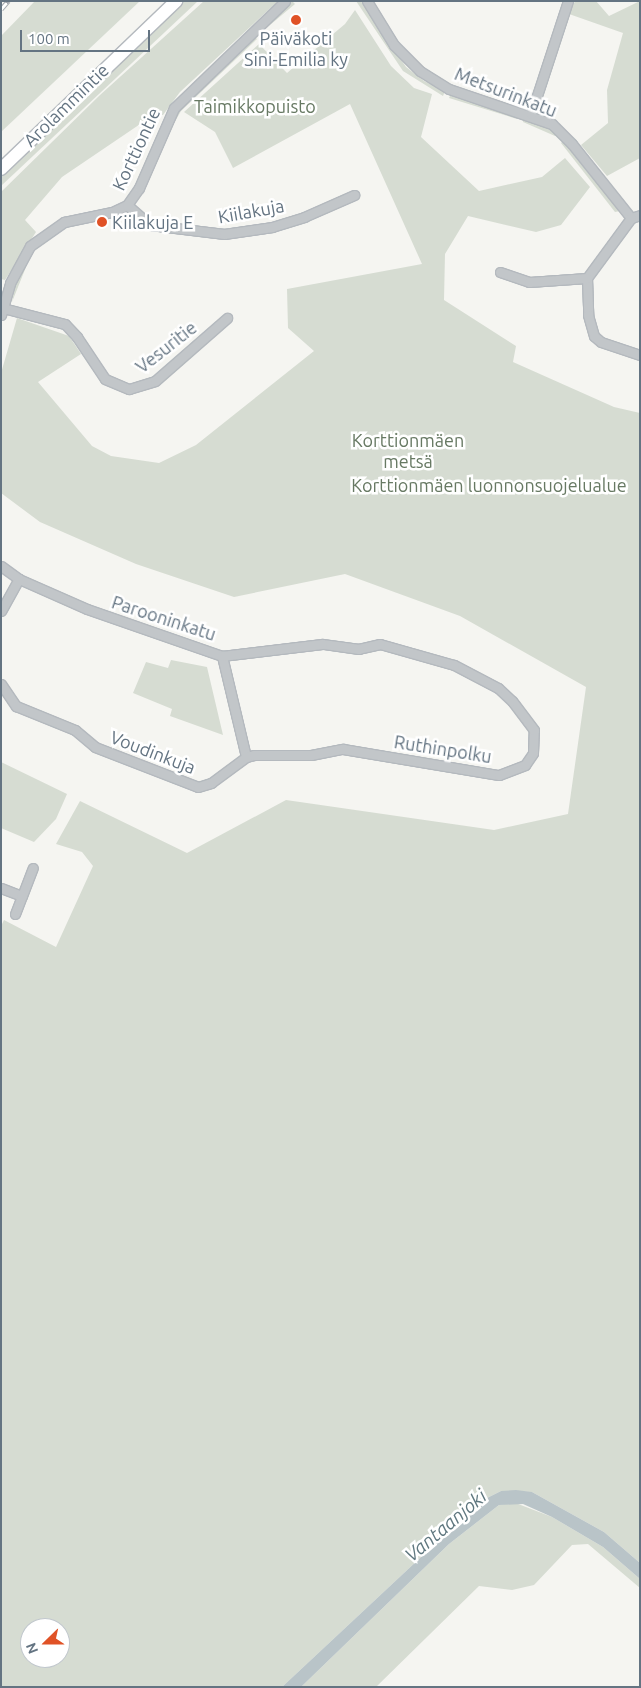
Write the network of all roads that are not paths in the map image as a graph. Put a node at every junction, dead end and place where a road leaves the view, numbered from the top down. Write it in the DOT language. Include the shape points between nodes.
graph roads {
  1 [pos="176,1"];
  2 [pos="285,1"];
  3 [pos="367,1"];
  4 [pos="568,1"];
  5 [pos="531,114"];
  6 [pos="1,169"];
  7 [pos="354,195"];
  8 [pos="127,205"];
  9 [pos="635,216"];
  10 [pos="500,272"];
  11 [pos="587,278"];
  12 [pos="2,312"];
  13 [pos="226,318"];
  14 [pos="640,355"];
  15 [pos="1,566"];
  16 [pos="19,579"];
  17 [pos="1,611"];
  18 [pos="222,656"];
  19 [pos="1,684"];
  20 [pos="246,758"];
  21 [pos="33,868"];
  22 [pos="1,888"];
  23 [pos="22,896"];
  24 [pos="15,914"];
  1 -- 6 [label="street, Arolammintie"];
  2 -- 8 [label="street, Korttiontie" via="174,108 139,188"];
  3 -- 5 [label="street, Metsurinkatu" via="402,55 432,80"];
  4 -- 5 [label="street"];
  5 -- 9 [label="street, Metsurinkatu" via="563,133"];
  7 -- 8 [label="street, Kiilakuja" via="304,218 272,227 224,234 150,225"];
  8 -- 12 [label="street, Korttiontie" via="112,212 73,218 39,238 16,268"];
  9 -- 11 [label="street, Metsurinkatu"];
  10 -- 11 [label="street" via="529,282"];
  11 -- 14 [label="street" via="588,316 594,336 614,348"];
  12 -- 13 [label="street, Vesuritie" via="65,324 105,379 129,389 155,381"];
  15 -- 16 [label="street, Parooninkatu"];
  16 -- 17 [label="street"];
  16 -- 18 [label="street, Parooninkatu" via="113,619"];
  18 -- 20 [label="street, Parooninkatu"];
  18 -- 20 [label="street, Ruthinpolku" via="322,644 359,649 380,644 454,665 480,677 512,701 534,730 530,760 510,774 499,775 343,749 310,755"];
  19 -- 20 [label="street, Voudinkuja" via="16,706 75,730 95,747 194,786 211,783"];
  21 -- 23 [label="street"];
  22 -- 23 [label="street"];
  23 -- 24 [label="street"];
}
